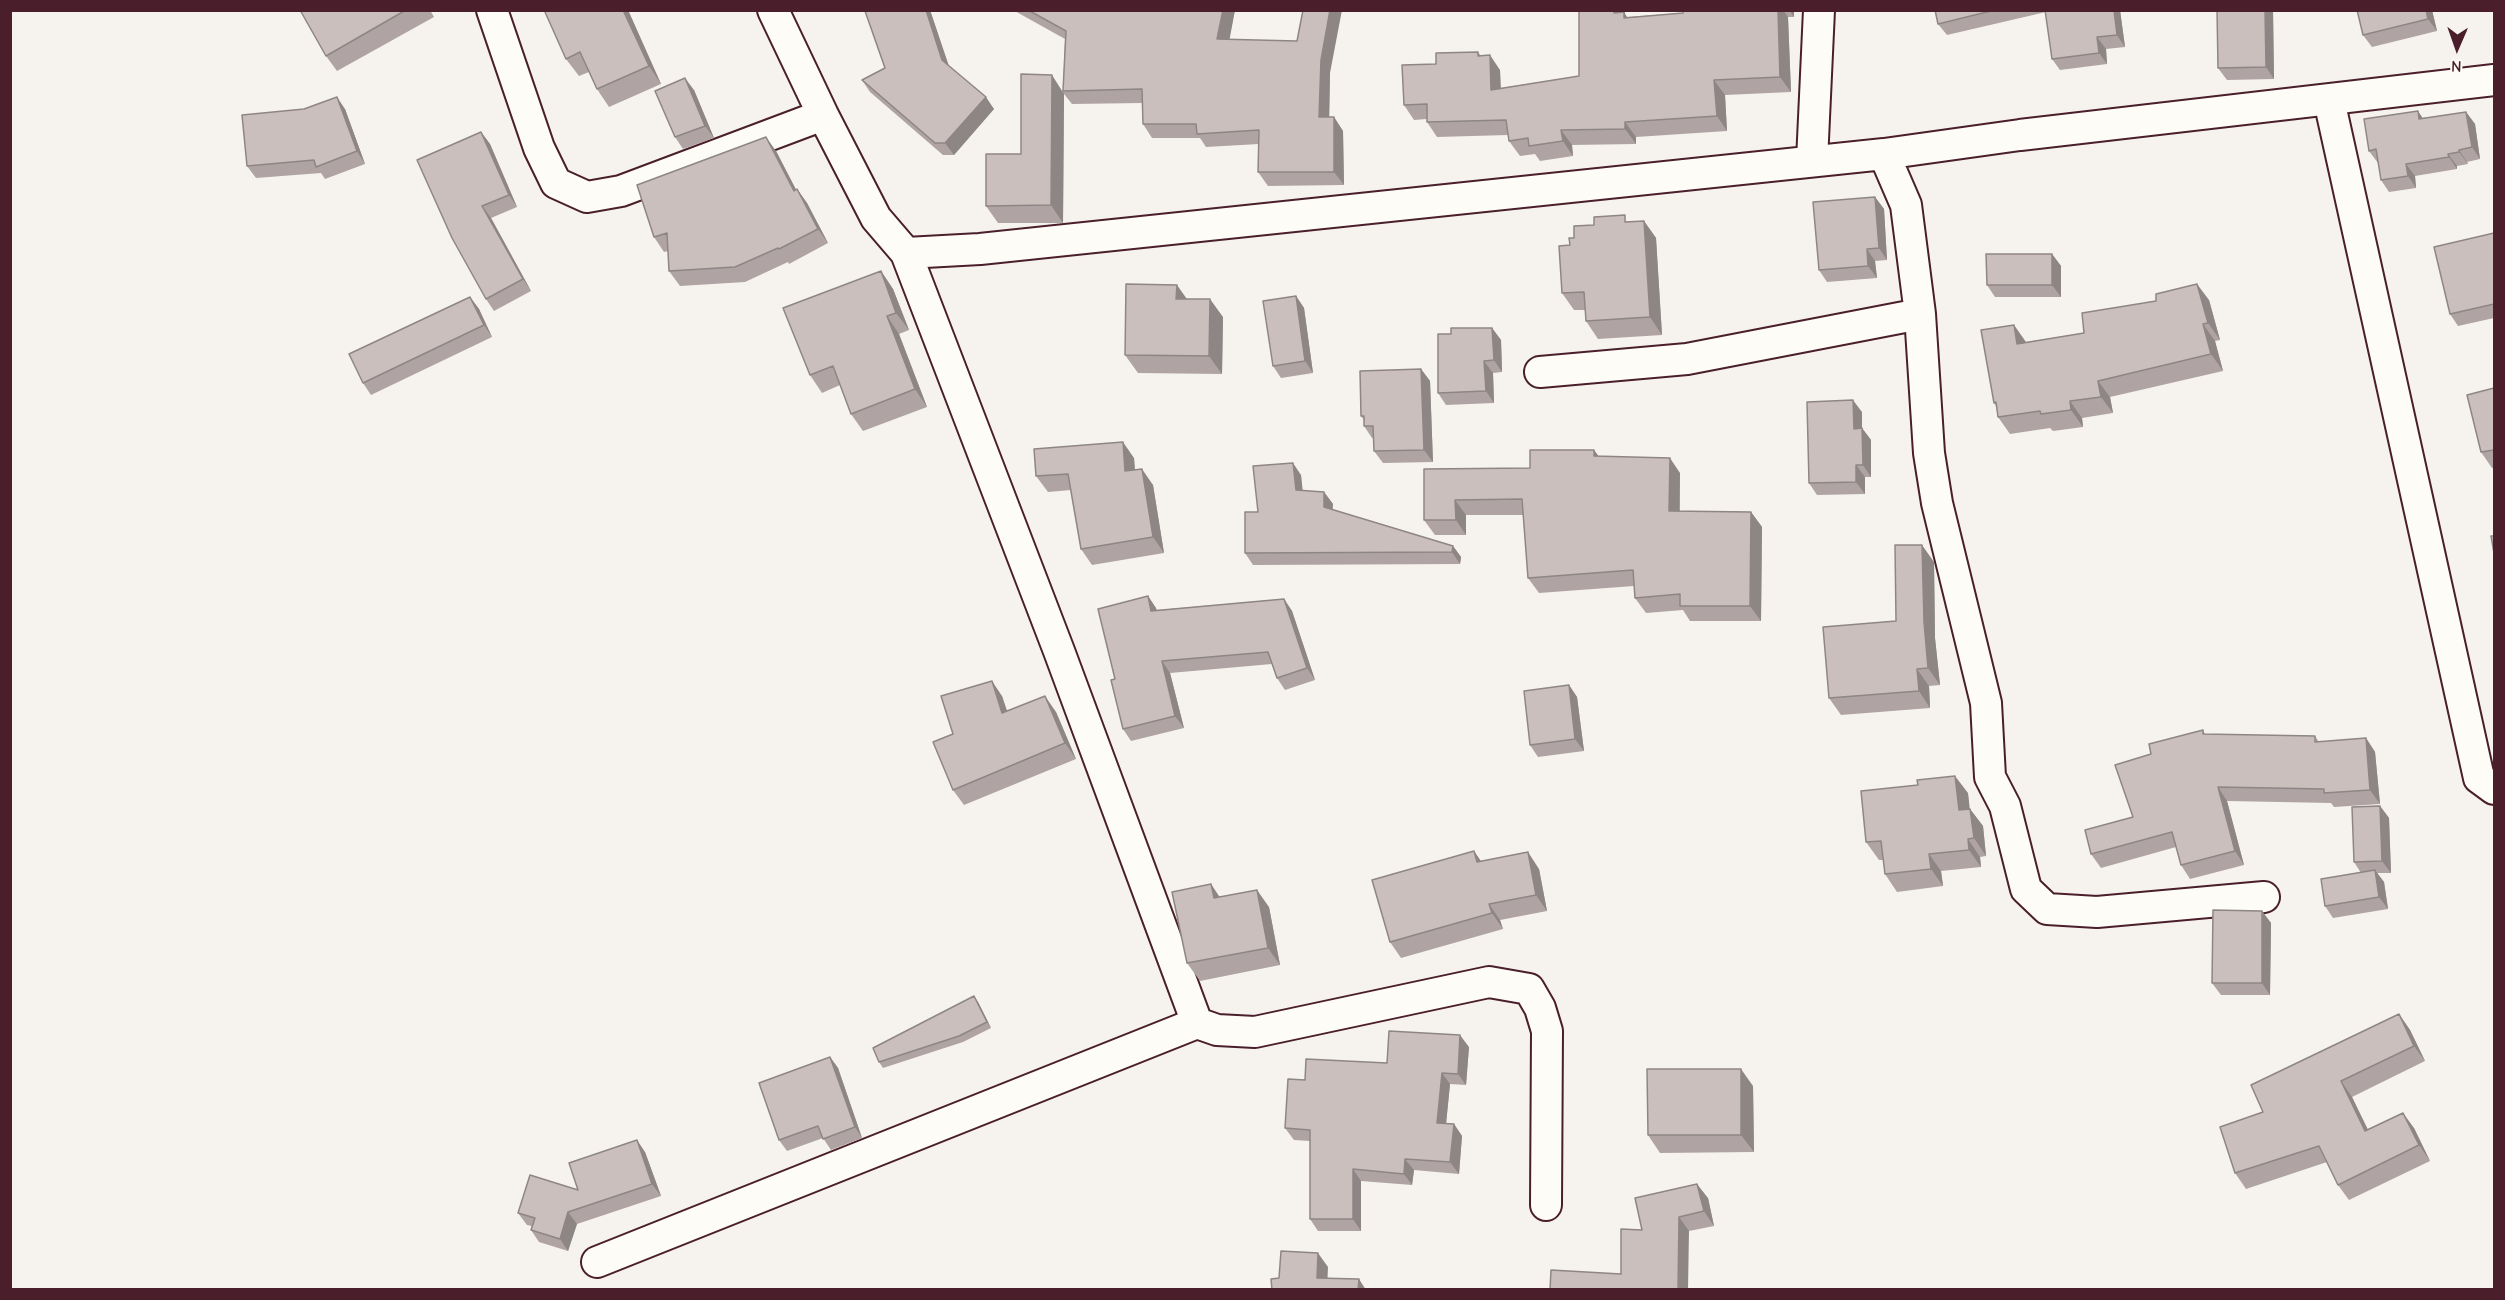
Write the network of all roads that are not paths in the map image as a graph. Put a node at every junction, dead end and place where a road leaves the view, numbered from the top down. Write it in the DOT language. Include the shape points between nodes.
graph roads {
  1 [pos="492,10"];
  2 [pos="773,10"];
  3 [pos="1819,10"];
  4 [pos="2494,80"];
  5 [pos="2328,100"];
  6 [pos="823,115"];
  7 [pos="1884,154"];
  8 [pos="1812,161"];
  9 [pos="906,253"];
  10 [pos="1920,314"];
  11 [pos="1540,372"];
  12 [pos="2494,789"];
  13 [pos="2264,897"];
  14 [pos="1197,1023"];
  15 [pos="1546,1205"];
  16 [pos="597,1262"];
  1 -- 6 [label="street" via="539,148 556,183 587,197 621,191"];
  2 -- 6 [label="street"];
  3 -- 8 [label="street"];
  4 -- 5 [label="street"];
  5 -- 7 [label="street"];
  5 -- 12 [label="street" via="2479,778"];
  6 -- 9 [label="street" via="876,218"];
  7 -- 8 [label="street"];
  7 -- 10 [label="street" via="1906,205"];
  8 -- 9 [label="street" via="980,249"];
  9 -- 14 [label="street"];
  10 -- 11 [label="street" via="1687,359"];
  10 -- 13 [label="street" via="1929,453 1937,503 1986,703 1990,777 2005,806 2026,889 2047,909 2097,912"];
  14 -- 15 [label="street" via="1217,1030 1255,1032 1489,982 1529,989 1547,1030"];
  14 -- 16 [label="street"];
}
